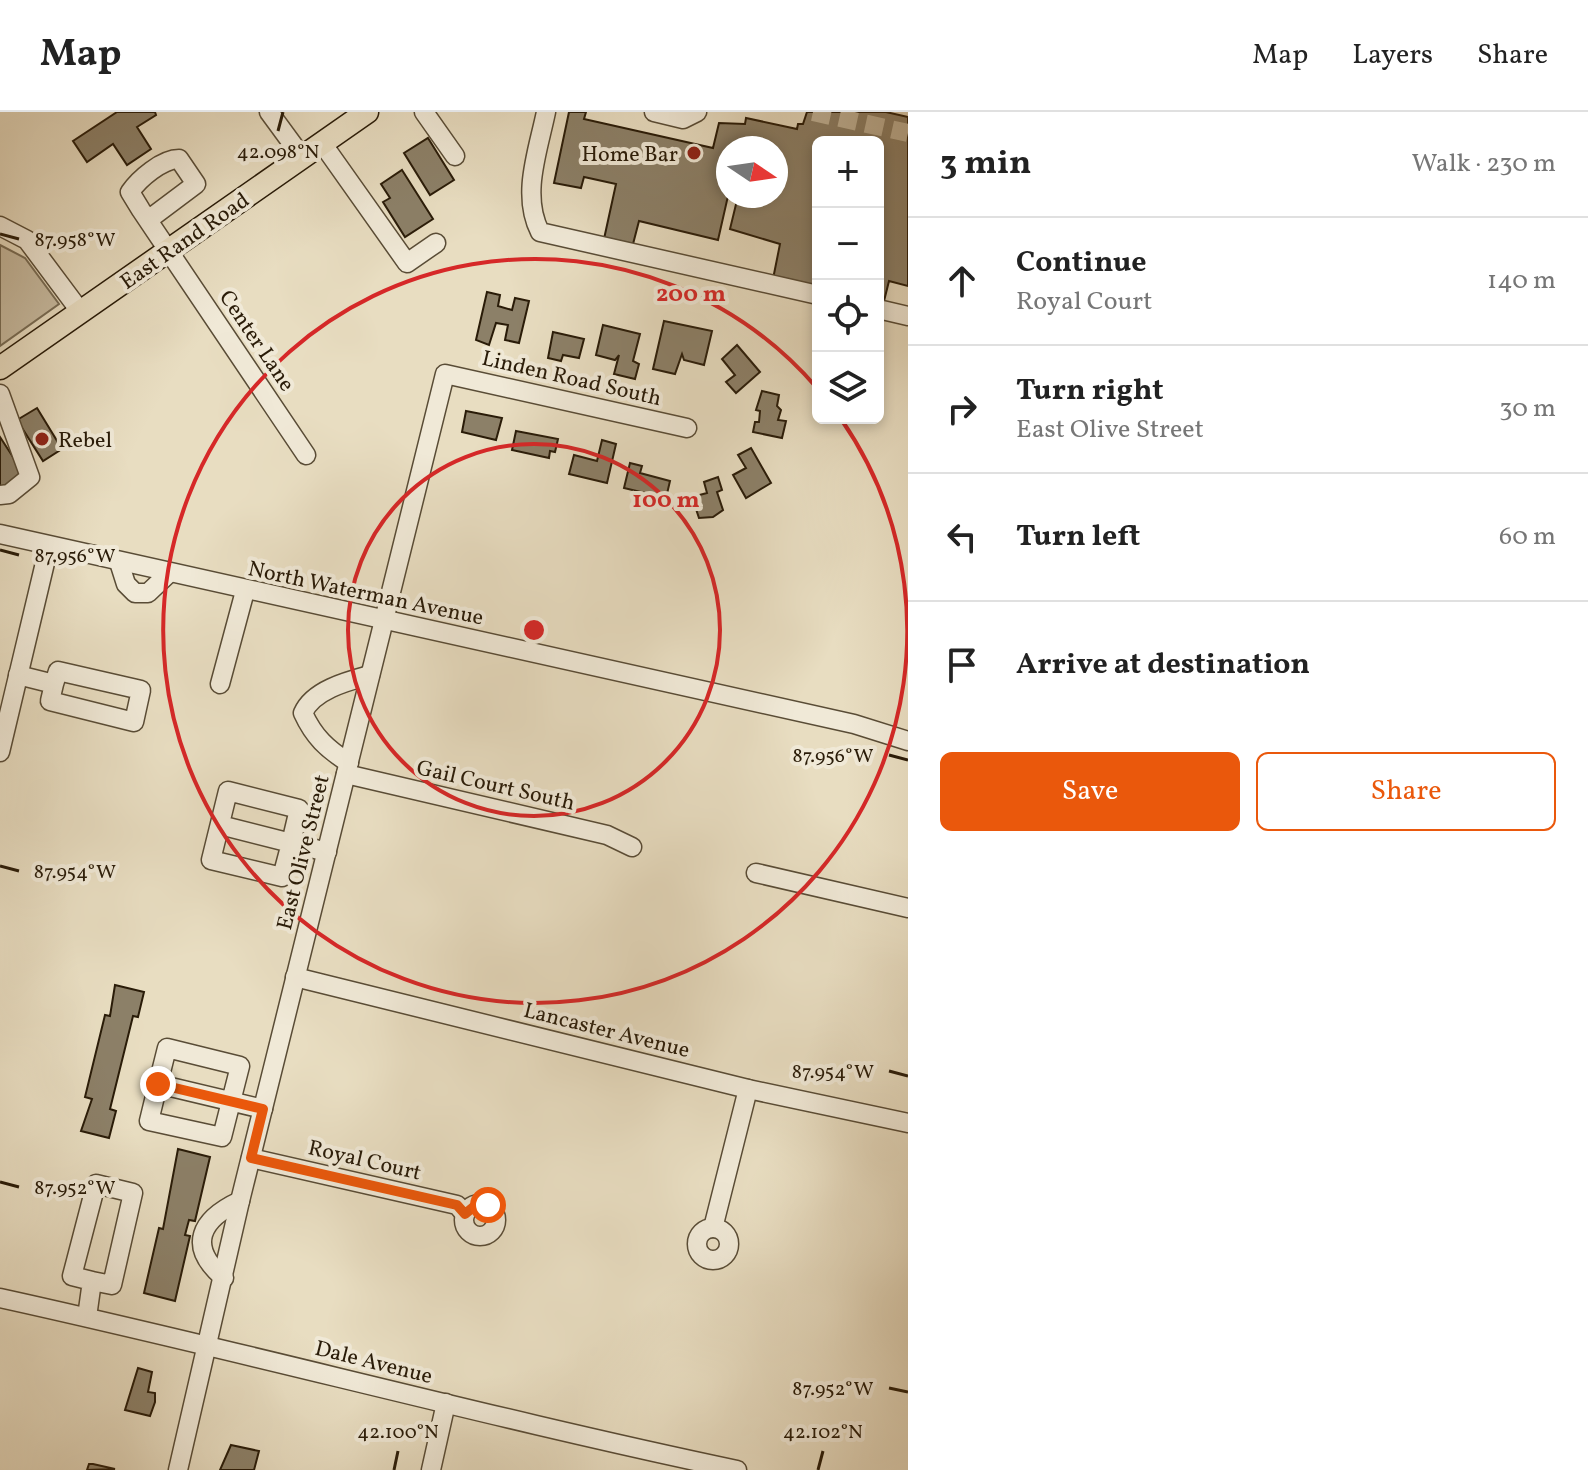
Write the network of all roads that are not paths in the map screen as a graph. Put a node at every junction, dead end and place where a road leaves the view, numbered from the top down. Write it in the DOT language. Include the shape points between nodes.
graph roads {
  1 [pos="269,112"];
  2 [pos="367,112"];
  3 [pos="424,112"];
  4 [pos="546,112"];
  5 [pos="654,112"];
  6 [pos="697,112"];
  7 [pos="322,143"];
  8 [pos="455,156"];
  9 [pos="302,157"];
  10 [pos="148,220"];
  11 [pos="0,226"];
  12 [pos="436,243"];
  13 [pos="170,252"];
  14 [pos="812,294"];
  15 [pos="884,310"];
  16 [pos="80,311"];
  17 [pos="908,316"];
  18 [pos="0,368"];
  19 [pos="445,374"];
  20 [pos="0,394"];
  21 [pos="4,424"];
  22 [pos="687,428"];
  23 [pos="306,455"];
  24 [pos="0,495"];
  25 [pos="0,534"];
  26 [pos="49,546"];
  27 [pos="119,562"];
  28 [pos="168,574"];
  29 [pos="245,591"];
  30 [pos="383,619"];
  31 [pos="18,675"];
  32 [pos="370,675"];
  33 [pos="54,684"];
  34 [pos="220,684"];
  35 [pos="908,741"];
  36 [pos="0,752"];
  37 [pos="348,768"];
  38 [pos="220,825"];
  39 [pos="291,843"];
  40 [pos="632,847"];
  41 [pos="327,852"];
  42 [pos="756,873"];
  43 [pos="908,908"];
  44 [pos="295,977"];
  45 [pos="158,1084"];
  46 [pos="748,1089"];
  47 [pos="231,1101"];
  48 [pos="263,1109"];
  49 [pos="908,1123"];
  50 [pos="251,1158"];
  51 [pos="240,1201"];
  52 [pos="465,1214"];
  53 [pos="713,1228"];
  54 [pos="224,1278"];
  55 [pos="92,1281"];
  56 [pos="0,1298"];
  57 [pos="87,1317"];
  58 [pos="209,1344"];
  59 [pos="446,1403"];
  60 [pos="695,1466"];
  61 [pos="178,1470"];
  62 [pos="431,1470"];
  63 [pos="737,1470"];
  1 -- 9 [label="street"];
  2 -- 7 [label="main road, East Rand Road"];
  3 -- 8 [label="street"];
  4 -- 14 [label="street" via="530,212 540,232"];
  5 -- 6 [label="street" via="683,119"];
  7 -- 9 [label="main road, East Rand Road"];
  7 -- 12 [label="street" via="407,263"];
  9 -- 13 [label="main road, East Rand Road"];
  10 -- 10 [label="street, Center Lane" via="130,192 171,159 179,159 196,184"];
  10 -- 13 [label="street, Center Lane"];
  11 -- 16 [label="street" via="27,240"];
  13 -- 16 [label="main road, East Rand Road"];
  13 -- 23 [label="street, Center Lane"];
  15 -- 17 [label="street"];
  16 -- 18 [label="main road, East Rand Road"];
  19 -- 22 [label="street, Linden Road South"];
  19 -- 30 [label="street, East Olive Street"];
  20 -- 21 [label="street"];
  21 -- 24 [label="street" via="30,477"];
  25 -- 26 [label="street, North Waterman Avenue"];
  26 -- 27 [label="street, North Waterman Avenue"];
  26 -- 31 [label="street"];
  27 -- 28 [label="street, North Waterman Avenue"];
  27 -- 28 [label="street" via="135,593 148,593"];
  28 -- 29 [label="street, North Waterman Avenue"];
  29 -- 30 [label="street, North Waterman Avenue"];
  29 -- 34 [label="street"];
  30 -- 32 [label="street, East Olive Street"];
  30 -- 35 [label="street, North Waterman Avenue" via="854,724"];
  31 -- 33 [label="street"];
  31 -- 36 [label="street"];
  32 -- 37 [label="street, East Olive Street"];
  32 -- 37 [label="street" via="321,695 303,713 311,730"];
  33 -- 33 [label="street" via="58,671 141,690 134,722 50,701"];
  37 -- 40 [label="street, Gail Court South" via="607,835"];
  37 -- 41 [label="street, East Olive Street"];
  38 -- 39 [label="street"];
  38 -- 39 [label="street" via="228,791 299,809"];
  38 -- 39 [label="street" via="211,860 282,877"];
  39 -- 41 [label="street"];
  41 -- 44 [label="street, East Olive Street"];
  42 -- 43 [label="street"];
  44 -- 46 [label="street, Lancaster Avenue"];
  44 -- 48 [label="street, East Olive Street"];
  45 -- 47 [label="street"];
  45 -- 47 [label="street" via="167,1048 240,1066"];
  45 -- 47 [label="street" via="149,1121 222,1137"];
  46 -- 49 [label="street, Lancaster Avenue"];
  46 -- 53 [label="street"];
  47 -- 48 [label="street"];
  48 -- 50 [label="street, East Olive Street"];
  50 -- 51 [label="street, East Olive Street"];
  50 -- 52 [label="street, Royal Court" via="457,1205"];
  51 -- 54 [label="street, East Olive Street"];
  51 -- 54 [label="street" via="217,1211 202,1240 206,1258"];
  54 -- 58 [label="street, East Olive Street"];
  55 -- 55 [label="street" via="72,1276 96,1184 133,1193 112,1285"];
  55 -- 57 [label="street"];
  56 -- 57 [label="street, Dale Avenue"];
  57 -- 58 [label="street, Dale Avenue"];
  58 -- 59 [label="street, Dale Avenue"];
  58 -- 61 [label="street, East Olive Street"];
  59 -- 60 [label="street, Dale Avenue"];
  59 -- 62 [label="street"];
  60 -- 63 [label="street, Dale Avenue"];
}
